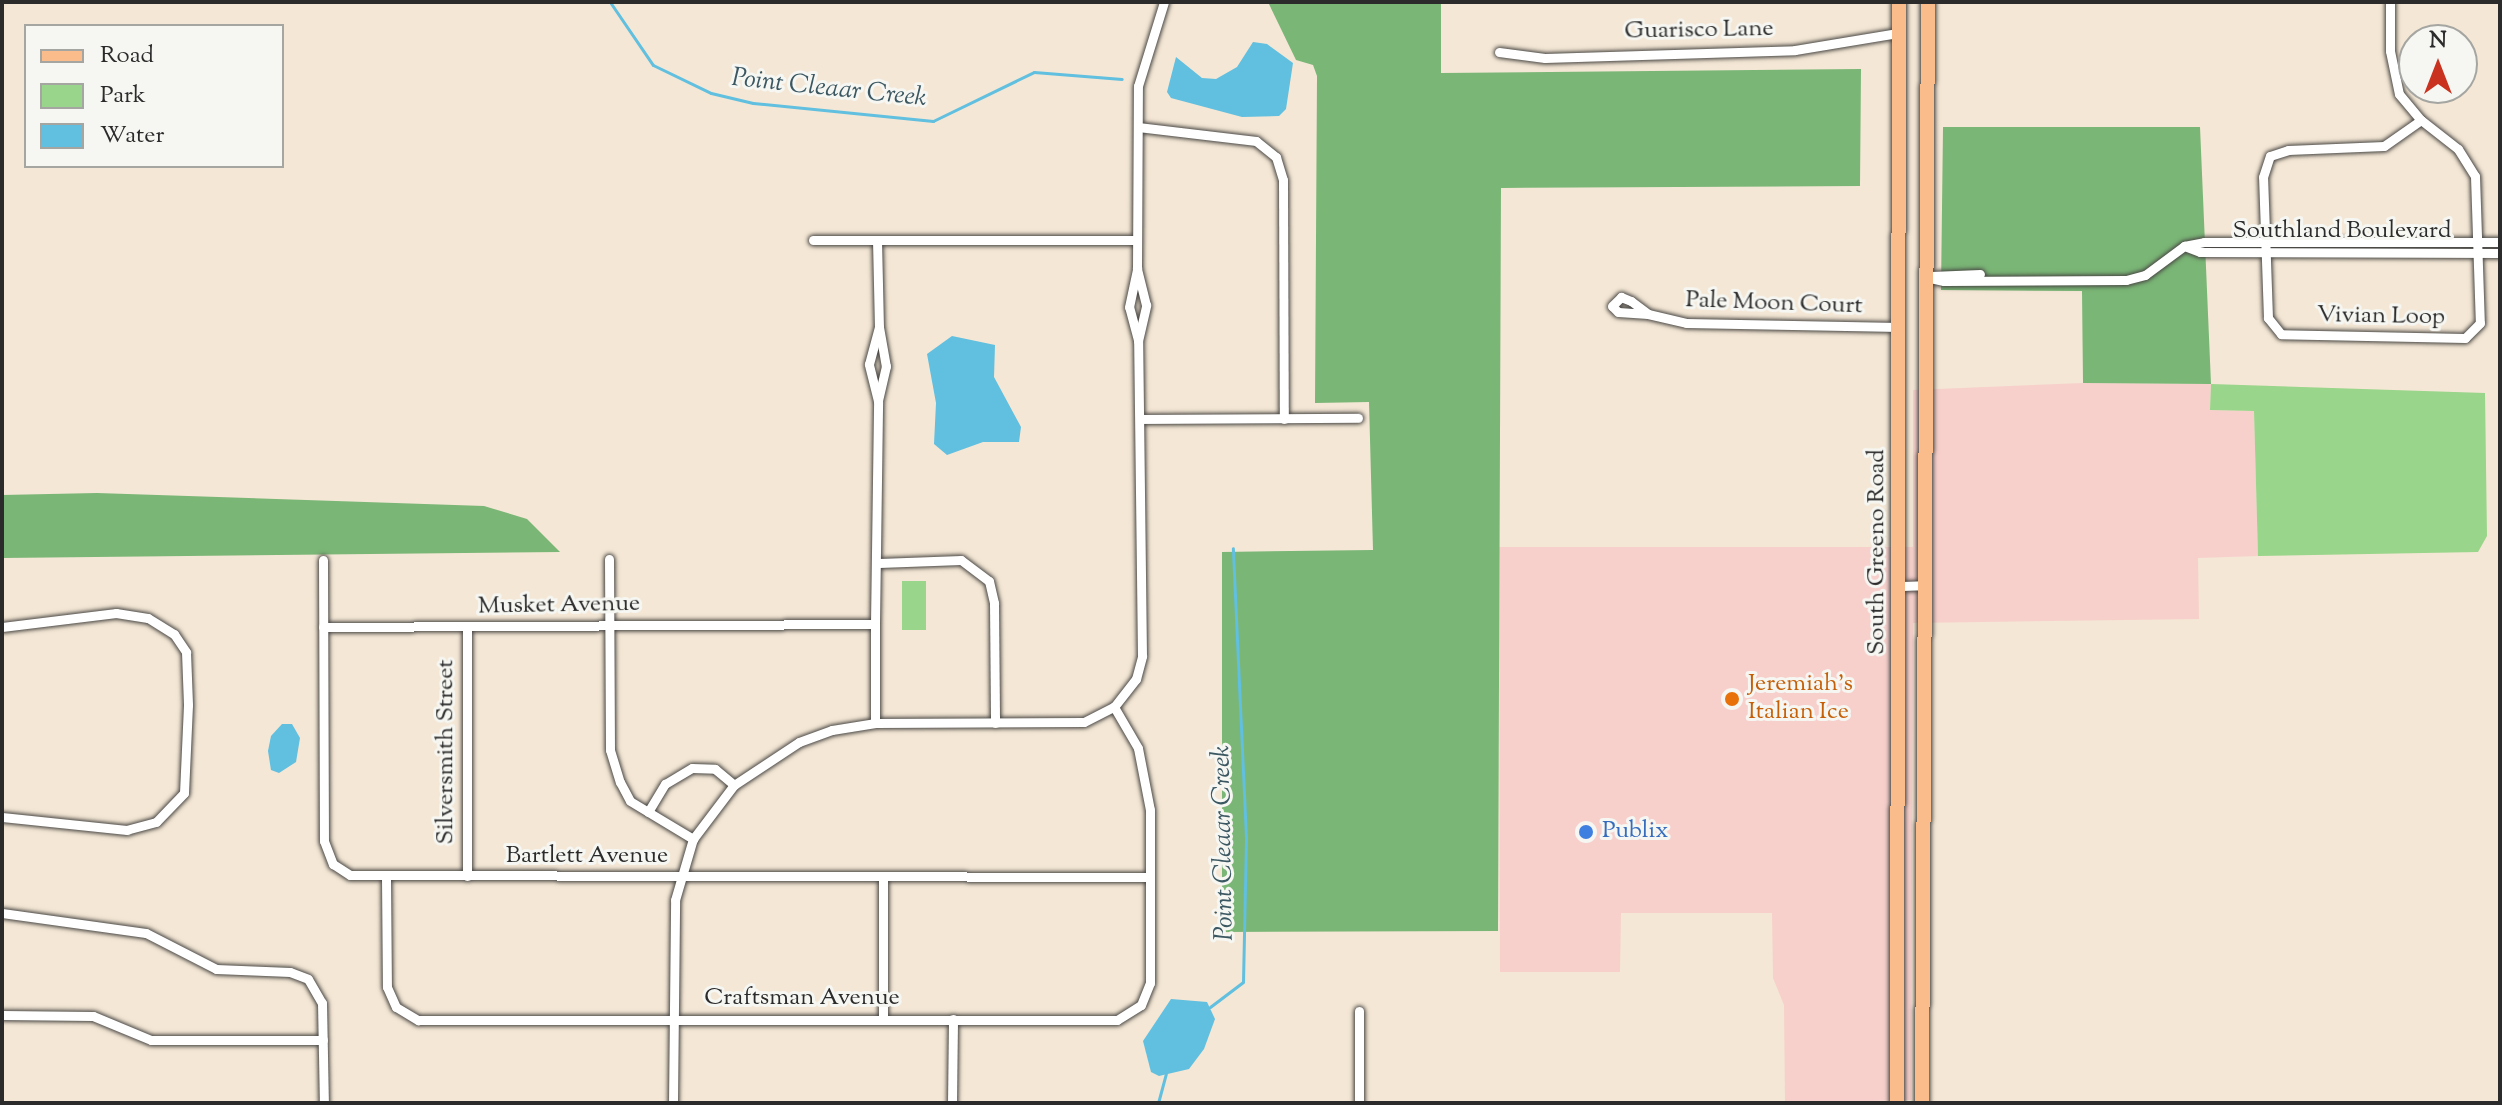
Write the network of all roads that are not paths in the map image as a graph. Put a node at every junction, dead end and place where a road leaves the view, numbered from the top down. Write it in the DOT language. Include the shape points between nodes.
graph roads {
  1 [pos="1164,2"];
  2 [pos="1899,2"];
  3 [pos="1928,2"];
  4 [pos="2390,2"];
  5 [pos="1898,33"];
  6 [pos="1499,52"];
  7 [pos="2421,120"];
  8 [pos="1138,127"];
  9 [pos="813,240"];
  10 [pos="877,240"];
  11 [pos="1137,240"];
  12 [pos="2500,242"];
  13 [pos="2265,247"];
  14 [pos="2480,247"];
  15 [pos="2500,253"];
  16 [pos="1137,268"];
  17 [pos="1926,277"];
  18 [pos="1648,314"];
  19 [pos="879,327"];
  20 [pos="1899,327"];
  21 [pos="1138,341"];
  22 [pos="878,401"];
  23 [pos="1358,418"];
  24 [pos="1140,419"];
  25 [pos="1284,419"];
  26 [pos="609,559"];
  27 [pos="323,560"];
  28 [pos="879,563"];
  29 [pos="1925,585"];
  30 [pos="1900,586"];
  31 [pos="875,624"];
  32 [pos="611,625"];
  33 [pos="2,627"];
  34 [pos="323,627"];
  35 [pos="467,627"];
  36 [pos="1114,707"];
  37 [pos="875,723"];
  38 [pos="995,723"];
  39 [pos="734,785"];
  40 [pos="648,812"];
  41 [pos="2,817"];
  42 [pos="693,839"];
  43 [pos="467,876"];
  44 [pos="883,876"];
  45 [pos="682,877"];
  46 [pos="1150,877"];
  47 [pos="386,878"];
  48 [pos="2,913"];
  49 [pos="1359,1011"];
  50 [pos="2,1015"];
  51 [pos="672,1019"];
  52 [pos="883,1019"];
  53 [pos="953,1019"];
  54 [pos="323,1040"];
  55 [pos="324,1103"];
  56 [pos="673,1103"];
  57 [pos="952,1103"];
  58 [pos="1359,1103"];
  59 [pos="1897,1103"];
  60 [pos="1922,1103"];
  1 -- 8 [label="street" via="1140,78"];
  2 -- 5 [label="main road, South Greeno Road"];
  3 -- 17 [label="main road, South Greeno Road"];
  4 -- 7 [label="street, Vivian Loop" via="2392,73 2404,103"];
  5 -- 6 [label="street, Guarisco Lane" via="1795,50 1545,58"];
  5 -- 20 [label="main road, South Greeno Road"];
  7 -- 13 [label="street, Vivian Loop" via="2384,146 2288,150 2270,156 2263,177"];
  7 -- 14 [label="street, Vivian Loop" via="2458,149 2475,176"];
  8 -- 11 [label="street"];
  8 -- 25 [label="street" via="1256,141 1276,157 1283,180"];
  9 -- 10 [label="street"];
  10 -- 11 [label="street"];
  10 -- 19 [label="street"];
  11 -- 16 [label="street"];
  12 -- 14 [label="street, Southland Boulevard"];
  13 -- 14 [label="street, Southland Boulevard"];
  13 -- 14 [label="street, Vivian Loop" via="2268,318 2281,334 2455,338 2475,333 2480,323"];
  13 -- 17 [label="street, Southland Boulevard" via="2200,252 2184,246 2136,279"];
  14 -- 15 [label="street, Southland Boulevard"];
  16 -- 21 [label="street" via="1129,307"];
  16 -- 21 [label="street" via="1146,301"];
  17 -- 29 [label="main road, South Greeno Road"];
  18 -- 20 [label="street, Pale Moon Court" via="1686,323"];
  19 -- 22 [label="street" via="886,366"];
  19 -- 22 [label="street" via="869,364"];
  20 -- 30 [label="main road, South Greeno Road"];
  21 -- 24 [label="street"];
  22 -- 28 [label="street"];
  23 -- 25 [label="street"];
  24 -- 25 [label="street"];
  24 -- 36 [label="street" via="1142,656 1136,679"];
  26 -- 32 [label="street"];
  27 -- 34 [label="street, Bartlett Avenue"];
  28 -- 31 [label="street"];
  28 -- 38 [label="street" via="961,560 989,581 994,603"];
  29 -- 30 [label="street"];
  29 -- 60 [label="main road, South Greeno Road"];
  30 -- 59 [label="main road, South Greeno Road"];
  31 -- 32 [label="street, Musket Avenue"];
  31 -- 37 [label="street"];
  32 -- 35 [label="street, Musket Avenue"];
  32 -- 40 [label="street" via="610,750 630,801"];
  33 -- 41 [label="street" via="116,613 157,622 186,652 188,719 184,793 179,804 156,822 127,830"];
  34 -- 35 [label="street, Musket Avenue"];
  34 -- 47 [label="street, Bartlett Avenue" via="328,855 350,875"];
  35 -- 43 [label="street, Silversmith Street"];
  36 -- 38 [label="street" via="1084,722"];
  36 -- 46 [label="street, Craftsman Avenue" via="1138,748 1150,810"];
  37 -- 38 [label="street"];
  37 -- 39 [label="street" via="832,730 783,751"];
  39 -- 40 [label="street" via="715,769 692,768 665,784"];
  39 -- 42 [label="street"];
  40 -- 42 [label="street"];
  42 -- 45 [label="street"];
  43 -- 45 [label="street, Bartlett Avenue"];
  43 -- 47 [label="street, Bartlett Avenue"];
  44 -- 45 [label="street, Bartlett Avenue"];
  44 -- 46 [label="street, Bartlett Avenue"];
  44 -- 52 [label="street"];
  45 -- 51 [label="street" via="672,930"];
  46 -- 53 [label="street, Craftsman Avenue" via="1150,983 1132,1013 1113,1020"];
  47 -- 51 [label="street, Craftsman Avenue" via="387,987 405,1015 432,1021"];
  48 -- 54 [label="street" via="146,933 216,969 298,973 319,992"];
  49 -- 58 [label="street"];
  50 -- 54 [label="street" via="93,1016 151,1040"];
  51 -- 52 [label="street, Craftsman Avenue"];
  51 -- 56 [label="street"];
  52 -- 53 [label="street, Craftsman Avenue"];
  53 -- 57 [label="street"];
  54 -- 55 [label="street"];
}
